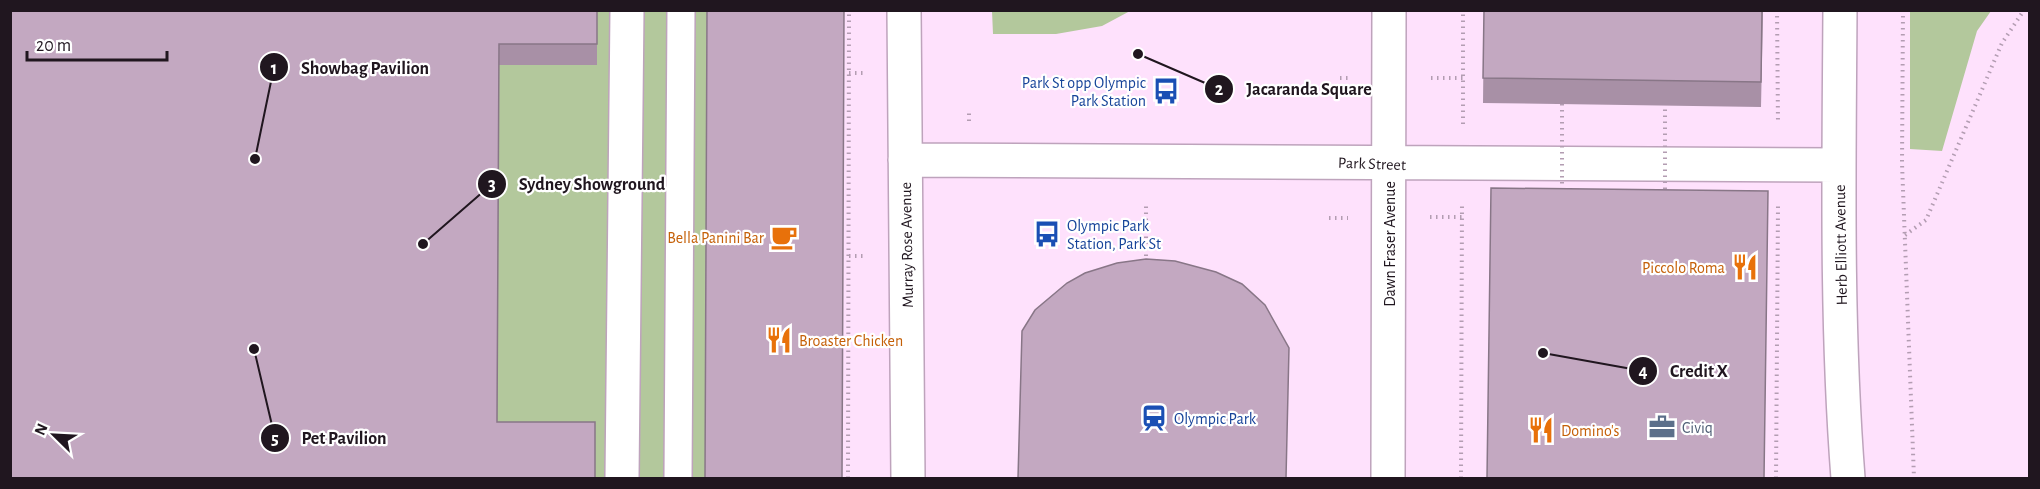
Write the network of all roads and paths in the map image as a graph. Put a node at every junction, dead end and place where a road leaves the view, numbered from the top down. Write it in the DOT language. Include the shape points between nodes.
graph roads {
  1 [pos="627,10"];
  2 [pos="681,10"];
  3 [pos="849,10"];
  4 [pos="904,10"];
  5 [pos="1389,10"];
  6 [pos="1463,10"];
  7 [pos="1777,10"];
  8 [pos="1840,10"];
  9 [pos="1903,10"];
  10 [pos="2024,10"];
  11 [pos="849,73"];
  12 [pos="864,73"];
  13 [pos="1434,78"];
  14 [pos="1463,78"];
  15 [pos="1562,104"];
  16 [pos="1665,105"];
  17 [pos="1778,130"];
  18 [pos="1462,131"];
  19 [pos="905,160"];
  20 [pos="1147,160"];
  21 [pos="1389,164"];
  22 [pos="1839,165"];
  23 [pos="1778,194"];
  24 [pos="1462,197"];
  25 [pos="1562,202"];
  26 [pos="1665,203"];
  27 [pos="1434,217"];
  28 [pos="1463,217"];
  29 [pos="1905,235"];
  30 [pos="849,256"];
  31 [pos="863,256"];
  32 [pos="1146,269"];
  33 [pos="622,478"];
  34 [pos="678,478"];
  35 [pos="848,478"];
  36 [pos="908,478"];
  37 [pos="1388,478"];
  38 [pos="1461,478"];
  39 [pos="1776,478"];
  40 [pos="1848,478"];
  41 [pos="1914,478"];
  1 -- 33 [label="street"];
  2 -- 34 [label="lane"];
  3 -- 11 [label="path"];
  4 -- 19 [label="street, Murray Rose Avenue"];
  5 -- 21 [label="street, Dawn Fraser Avenue"];
  6 -- 14 [label="path"];
  7 -- 17 [label="path"];
  8 -- 22 [label="street, Herb Elliott Avenue"];
  9 -- 29 [label="path"];
  10 -- 29 [label="path" via="2002,43 1926,220"];
  11 -- 12 [label="path"];
  11 -- 30 [label="path"];
  13 -- 14 [label="path"];
  14 -- 18 [label="path"];
  15 -- 25 [label="path, bridge"];
  16 -- 26 [label="path, bridge"];
  19 -- 20 [label="street, Park Street"];
  19 -- 36 [label="street, Murray Rose Avenue"];
  20 -- 21 [label="street, Park Street"];
  20 -- 32 [label="path"];
  21 -- 22 [label="street, Park Street"];
  21 -- 37 [label="street, Dawn Fraser Avenue"];
  22 -- 40 [label="street, Herb Elliott Avenue" via="1842,405"];
  23 -- 39 [label="path"];
  24 -- 28 [label="path"];
  27 -- 28 [label="path"];
  28 -- 38 [label="path"];
  29 -- 41 [label="path"];
  30 -- 31 [label="path"];
  30 -- 35 [label="path"];
}
